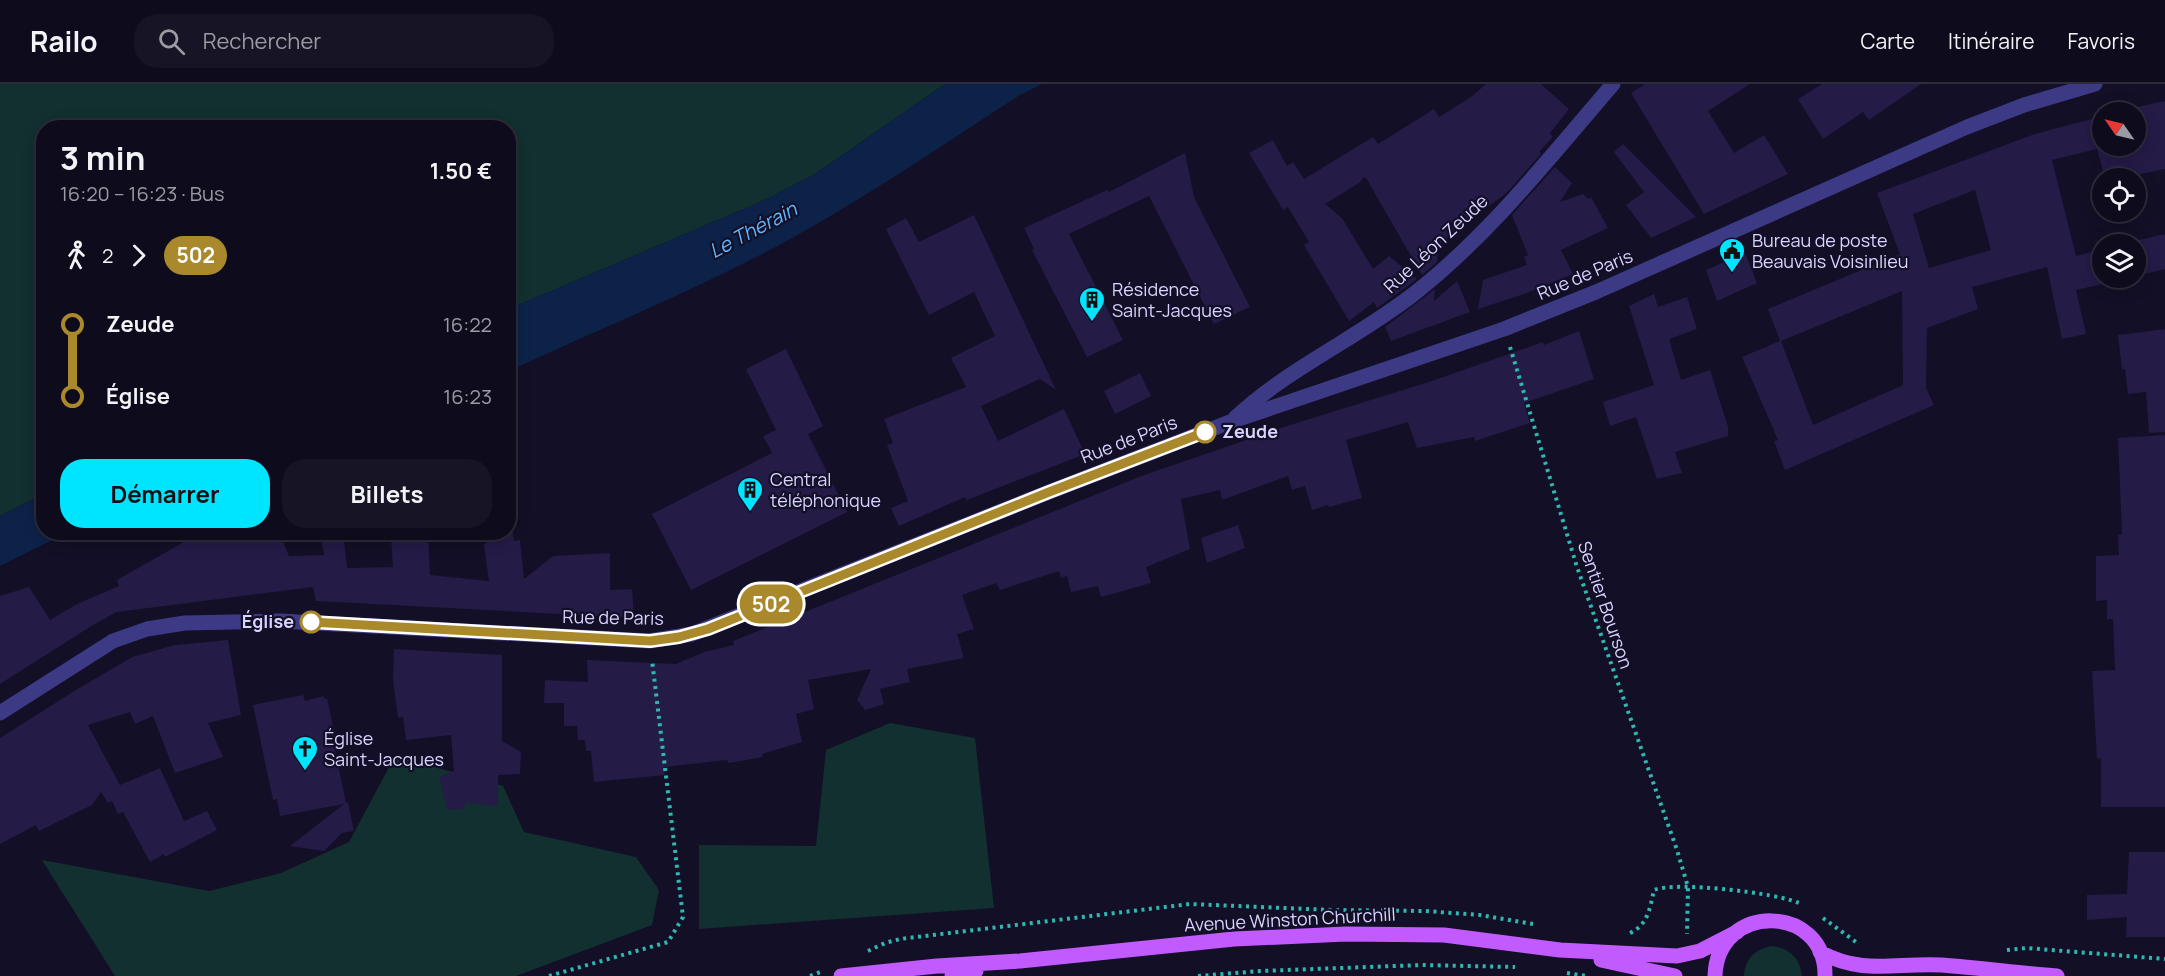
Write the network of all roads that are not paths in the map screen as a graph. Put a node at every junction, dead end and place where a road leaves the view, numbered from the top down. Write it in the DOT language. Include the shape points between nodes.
graph roads {
  1 [pos="1613,84"];
  2 [pos="2095,84"];
  3 [pos="1230,422"];
  4 [pos="0,712"];
  5 [pos="1737,932"];
  6 [pos="1560,950"];
  7 [pos="1820,952"];
  8 [pos="1020,961"];
  9 [pos="1996,971"];
  10 [pos="841,976"];
  11 [pos="951,976"];
  12 [pos="1675,976"];
  13 [pos="1715,976"];
  14 [pos="1825,976"];
  15 [pos="1947,976"];
  16 [pos="2058,976"];
  1 -- 3 [label="street, Rue Léon Zeude" via="1498,215 1435,277 1383,317 1268,390"];
  2 -- 3 [label="street, Rue de Paris" via="1967,127 1504,329"];
  3 -- 4 [label="street, Rue de Paris" via="708,629 679,637 650,641 290,621 212,621 164,626 129,634 99,648"];
  5 -- 6 [label="main road, Avenue Winston Churchill" via="1689,955"];
  5 -- 7 [label="main road, Avenue Winston Churchill" via="1758,921 1781,921 1803,930"];
  5 -- 13 [label="main road" via="1722,950"];
  6 -- 8 [label="main road, Avenue Winston Churchill" via="1444,935 1346,934 1234,939"];
  6 -- 12 [label="main road, Avenue Winston Churchill"];
  7 -- 9 [label="main road" via="1864,968 1941,965"];
  7 -- 14 [label="main road"];
  8 -- 10 [label="main road, Avenue Winston Churchill"];
  8 -- 11 [label="main road, Avenue Winston Churchill"];
  9 -- 15 [label="main road"];
  9 -- 16 [label="main road"];
}
